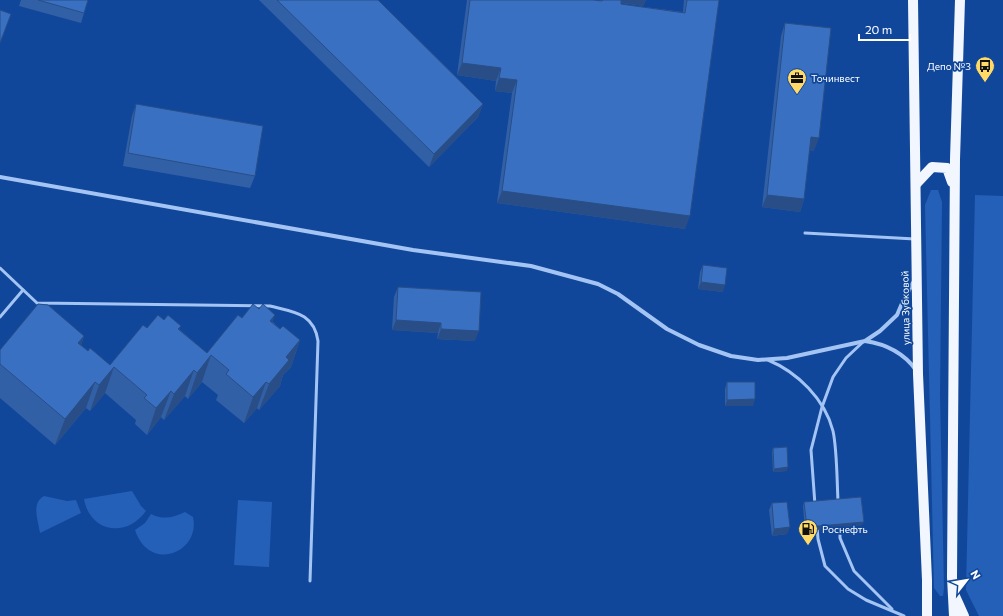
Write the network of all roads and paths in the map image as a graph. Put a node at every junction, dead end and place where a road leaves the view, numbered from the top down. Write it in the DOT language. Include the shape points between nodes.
graph roads {
  1 [pos="913,0"];
  2 [pos="960,0"];
  3 [pos="0,177"];
  4 [pos="916,184"];
  5 [pos="955,191"];
  6 [pos="804,232"];
  7 [pos="916,239"];
  8 [pos="0,268"];
  9 [pos="917,277"];
  10 [pos="23,290"];
  11 [pos="0,317"];
  12 [pos="865,341"];
  13 [pos="768,360"];
  14 [pos="918,374"];
  15 [pos="822,407"];
  16 [pos="838,505"];
  17 [pos="816,510"];
  18 [pos="839,518"];
  19 [pos="817,524"];
  20 [pos="310,580"];
  21 [pos="953,592"];
  22 [pos="894,611"];
  23 [pos="904,616"];
  24 [pos="926,616"];
  25 [pos="954,616"];
  26 [pos="964,616"];
  1 -- 4 [label="main road, улица Зубковой"];
  2 -- 5 [label="main road"];
  3 -- 13 [label="street" via="413,250 530,266 598,284 618,294 667,329 700,345 731,356"];
  4 -- 5 [label="main road" via="932,167 947,168"];
  4 -- 7 [label="main road, улица Зубковой"];
  5 -- 21 [label="main road"];
  6 -- 7 [label="lane"];
  7 -- 9 [label="main road, улица Зубковой"];
  8 -- 10 [label="lane"];
  9 -- 12 [label="street" via="897,315"];
  9 -- 14 [label="main road, улица Зубковой"];
  10 -- 11 [label="lane"];
  10 -- 20 [label="lane" via="37,303 270,306 296,312 307,319 316,332 318,341"];
  12 -- 13 [label="street" via="820,352"];
  12 -- 14 [label="street" via="888,347 898,353 910,362"];
  12 -- 15 [label="lane" via="846,358 833,377"];
  13 -- 15 [label="lane" via="796,375"];
  14 -- 24 [label="main road, улица Зубковой" via="927,580"];
  15 -- 16 [label="lane" via="833,431"];
  15 -- 17 [label="lane" via="812,450"];
  18 -- 22 [label="lane" via="840,538 854,571"];
  19 -- 22 [label="lane" via="825,566 848,589 866,600"];
  21 -- 25 [label="main road"];
  21 -- 26 [label="main road"];
  22 -- 23 [label="lane"];
}
